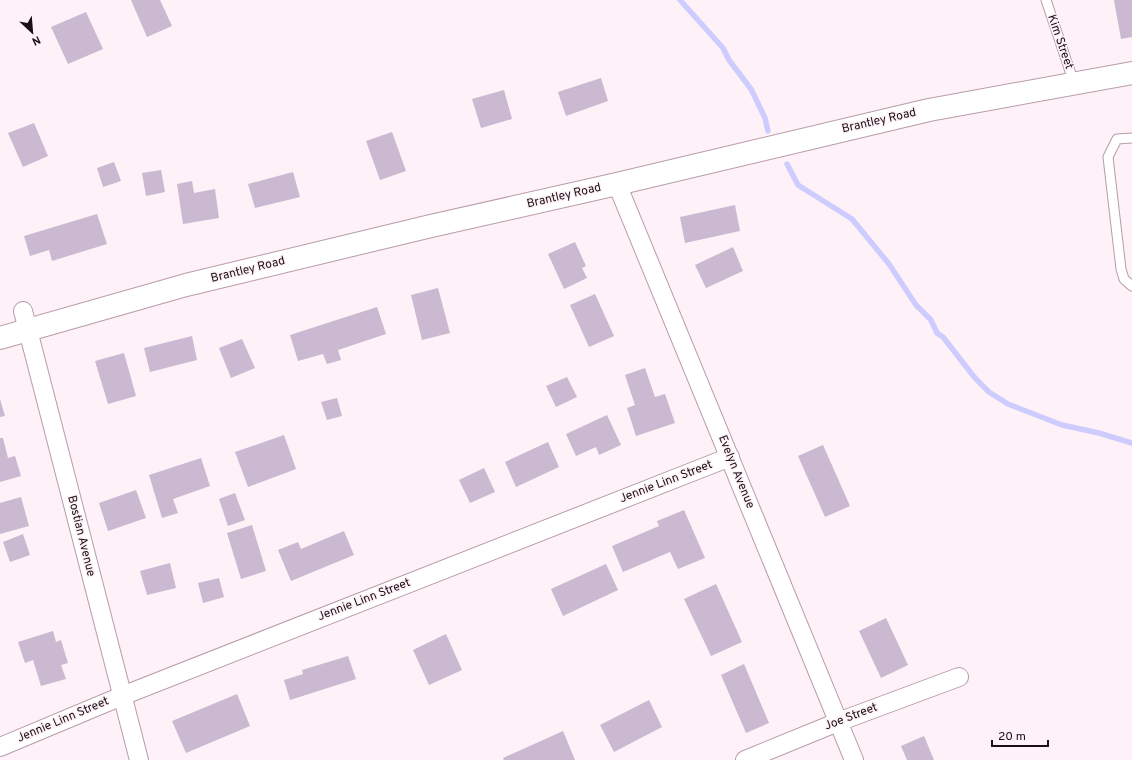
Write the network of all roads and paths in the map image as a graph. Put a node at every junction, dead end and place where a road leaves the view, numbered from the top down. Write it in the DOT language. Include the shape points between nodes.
graph roads {
  1 [pos="1046,0"];
  2 [pos="1132,73"];
  3 [pos="1074,83"];
  4 [pos="1132,138"];
  5 [pos="617,184"];
  6 [pos="1132,286"];
  7 [pos="26,321"];
  8 [pos="0,338"];
  9 [pos="730,457"];
  10 [pos="958,677"];
  11 [pos="122,696"];
  12 [pos="838,722"];
  13 [pos="0,747"];
  14 [pos="139,760"];
  15 [pos="745,760"];
  16 [pos="854,760"];
  1 -- 3 [label="lane, Kim Street"];
  2 -- 3 [label="street, Brantley Road"];
  3 -- 5 [label="street, Brantley Road" via="929,110"];
  4 -- 6 [label="lane" via="1117,139 1108,157 1121,269 1124,279"];
  5 -- 7 [label="street, Brantley Road"];
  5 -- 9 [label="street, Evelyn Avenue"];
  7 -- 8 [label="street, Brantley Road"];
  7 -- 11 [label="street, Bostian Avenue"];
  9 -- 11 [label="street, Jennie Linn Street"];
  9 -- 12 [label="street, Evelyn Avenue"];
  10 -- 12 [label="street, Joe Street"];
  11 -- 13 [label="street, Jennie Linn Street"];
  11 -- 14 [label="street, Bostian Avenue"];
  12 -- 15 [label="street, Joe Street"];
  12 -- 16 [label="street, Evelyn Avenue"];
}
